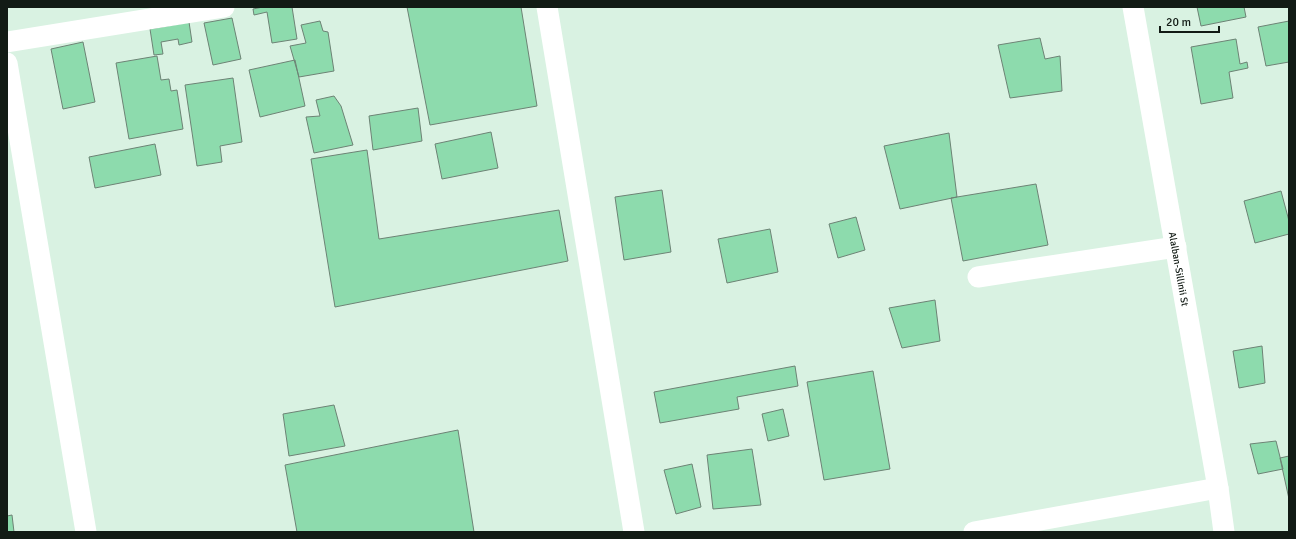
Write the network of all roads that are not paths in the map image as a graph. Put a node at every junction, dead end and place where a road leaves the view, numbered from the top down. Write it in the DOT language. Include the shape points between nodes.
graph roads {
  1 [pos="224,7"];
  2 [pos="547,7"];
  3 [pos="1133,7"];
  4 [pos="7,42"];
  5 [pos="7,63"];
  6 [pos="1176,247"];
  7 [pos="978,277"];
  8 [pos="1218,488"];
  9 [pos="86,532"];
  10 [pos="634,532"];
  11 [pos="974,532"];
  12 [pos="1224,532"];
  1 -- 4 [label="street"];
  2 -- 10 [label="street"];
  3 -- 6 [label="street, Alalban-Sillinii St"];
  5 -- 9 [label="street"];
  6 -- 7 [label="street"];
  6 -- 8 [label="street, Alalban-Sillinii St"];
  8 -- 11 [label="street"];
  8 -- 12 [label="street, Alalban-Sillinii St"];
}
